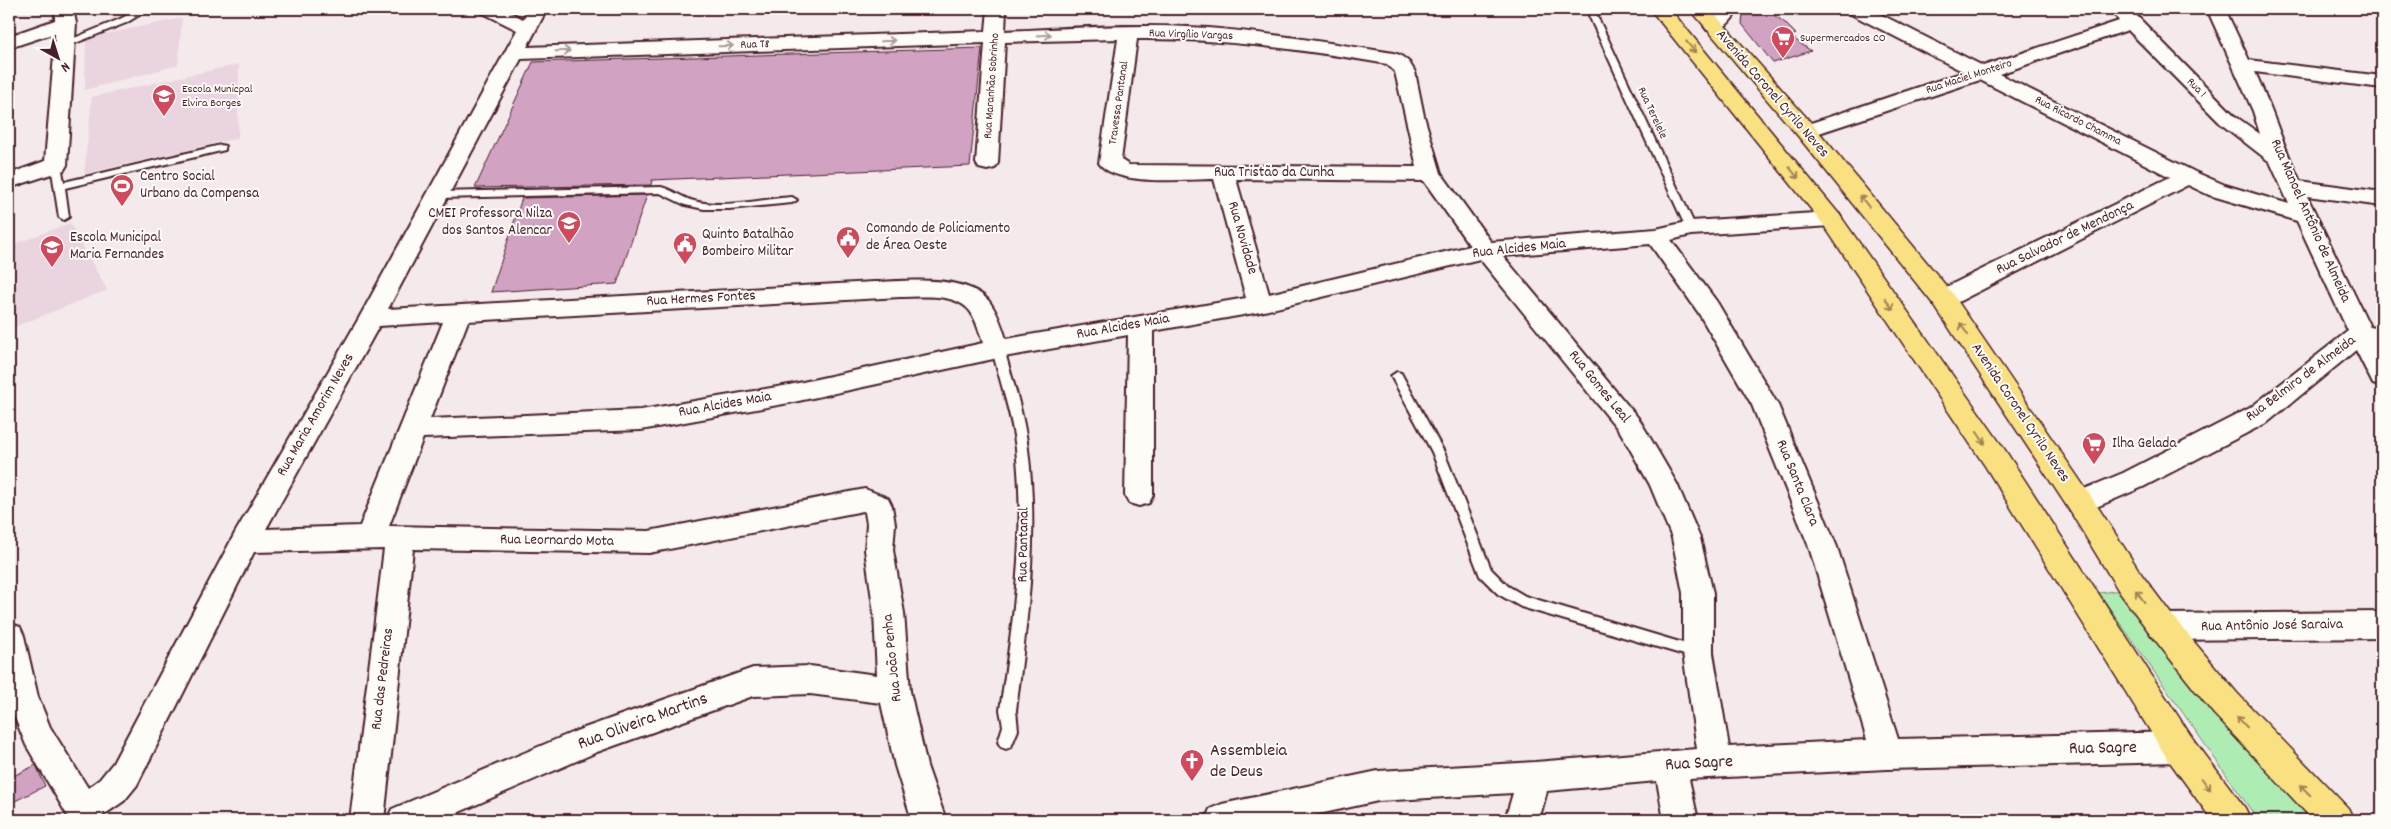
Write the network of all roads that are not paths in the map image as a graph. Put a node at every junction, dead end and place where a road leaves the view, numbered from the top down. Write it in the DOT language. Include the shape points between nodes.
graph roads {
  1 [pos="145,9"];
  2 [pos="490,9"];
  3 [pos="538,9"];
  4 [pos="997,9"];
  5 [pos="1590,9"];
  6 [pos="1660,9"];
  7 [pos="1856,9"];
  8 [pos="2216,9"];
  9 [pos="1715,15"];
  10 [pos="65,16"];
  11 [pos="2126,16"];
  12 [pos="527,28"];
  13 [pos="1128,34"];
  14 [pos="995,38"];
  15 [pos="9,42"];
  16 [pos="65,44"];
  17 [pos="514,53"];
  18 [pos="1386,57"];
  19 [pos="2243,65"];
  20 [pos="1983,72"];
  21 [pos="2382,82"];
  22 [pos="1806,131"];
  23 [pos="221,148"];
  24 [pos="2279,159"];
  25 [pos="987,162"];
  26 [pos="56,165"];
  27 [pos="1117,169"];
  28 [pos="1223,172"];
  29 [pos="1430,174"];
  30 [pos="2188,177"];
  31 [pos="9,181"];
  32 [pos="59,186"];
  33 [pos="2292,187"];
  34 [pos="438,195"];
  35 [pos="2382,199"];
  36 [pos="792,200"];
  37 [pos="2307,216"];
  38 [pos="64,218"];
  39 [pos="1831,219"];
  40 [pos="1692,228"];
  41 [pos="1656,236"];
  42 [pos="1484,250"];
  43 [pos="1943,298"];
  44 [pos="1260,304"];
  45 [pos="459,313"];
  46 [pos="371,318"];
  47 [pos="1141,324"];
  48 [pos="2371,335"];
  49 [pos="998,349"];
  50 [pos="1397,376"];
  51 [pos="2382,378"];
  52 [pos="414,429"];
  53 [pos="1139,495"];
  54 [pos="865,500"];
  55 [pos="2080,503"];
  56 [pos="385,537"];
  57 [pos="245,541"];
  58 [pos="2382,625"];
  59 [pos="2163,627"];
  60 [pos="9,636"];
  61 [pos="1698,652"];
  62 [pos="894,691"];
  63 [pos="1006,742"];
  64 [pos="2179,747"];
  65 [pos="1887,754"];
  66 [pos="1715,763"];
  67 [pos="1670,765"];
  68 [pos="1535,777"];
  69 [pos="85,815"];
  70 [pos="367,820"];
  71 [pos="404,820"];
  72 [pos="929,820"];
  73 [pos="1222,820"];
  74 [pos="1522,820"];
  75 [pos="1681,820"];
  76 [pos="2234,820"];
  77 [pos="2336,820"];
  1 -- 16 [label="lane"];
  2 -- 12 [label="street"];
  3 -- 12 [label="street, Rua Maria Amorim Neves"];
  4 -- 14 [label="street, Rua Maranhão Sobrinho"];
  5 -- 40 [label="lane, Rua Terelele"];
  6 -- 39 [label="highway, Avenida Coronel Cyrilo Neves, one-way"];
  7 -- 20 [label="street, Rua Ricardo Chamma"];
  8 -- 19 [label="street, Rua Manoel Antônio de Almeida"];
  9 -- 22 [label="highway, Avenida Coronel Cyrilo Neves"];
  10 -- 15 [label="street"];
  10 -- 16 [label="street"];
  11 -- 20 [label="street, Rua Maciel Monteiro"];
  11 -- 24 [label="street, Rua 1" via="2228,120"];
  12 -- 17 [label="street, Rua Maria Amorim Neves"];
  14 -- 13 [label="street, Rua Virgílio Vargas, one-way"];
  13 -- 18 [label="street, Rua Virgílio Vargas" via="1207,34"];
  13 -- 27 [label="street, Travessa Pantanal" via="1110,163"];
  17 -- 14 [label="street, Rua T8, one-way"];
  14 -- 25 [label="street, Rua Maranhão Sobrinho"];
  16 -- 26 [label="street"];
  17 -- 34 [label="street, Rua Maria Amorim Neves"];
  18 -- 29 [label="street, Rua Gomes Leal" via="1398,62 1405,72"];
  19 -- 21 [label="street"];
  19 -- 24 [label="street, Rua Manoel Antônio de Almeida" via="2264,111"];
  20 -- 22 [label="street, Rua Maciel Monteiro"];
  20 -- 30 [label="street, Rua Ricardo Chamma"];
  43 -- 22 [label="highway, Avenida Coronel Cyrilo Neves, one-way"];
  23 -- 32 [label="lane"];
  24 -- 33 [label="street, Rua Manoel Antônio de Almeida"];
  26 -- 31 [label="street"];
  26 -- 32 [label="lane"];
  27 -- 28 [label="street, Rua Tristão da Cunha"];
  28 -- 29 [label="street, Rua Tristão da Cunha"];
  28 -- 44 [label="street, Rua Novidade"];
  29 -- 42 [label="street, Rua Gomes Leal"];
  30 -- 37 [label="street, Rua Ricardo Chamma" via="2217,190"];
  30 -- 43 [label="street, Rua Salvador de Mendonça"];
  32 -- 38 [label="lane"];
  33 -- 35 [label="street"];
  33 -- 37 [label="street, Rua Manoel Antônio de Almeida"];
  34 -- 36 [label="lane" via="661,190 705,206"];
  34 -- 46 [label="street, Rua Maria Amorim Neves"];
  37 -- 48 [label="street, Rua Manoel Antônio de Almeida"];
  39 -- 40 [label="street, Rua Alcides Maia"];
  39 -- 64 [label="highway, Avenida Coronel Cyrilo Neves, one-way" via="1995,458"];
  40 -- 41 [label="street, Rua Alcides Maia"];
  41 -- 42 [label="street, Rua Alcides Maia"];
  41 -- 65 [label="street, Rua Santa Clara" via="1708,308 1765,405 1822,547"];
  42 -- 44 [label="street, Rua Alcides Maia"];
  42 -- 61 [label="street, Rua Gomes Leal" via="1630,426 1663,484 1686,538 1698,592"];
  55 -- 43 [label="highway, Avenida Coronel Cyrilo Neves, one-way"];
  44 -- 47 [label="street, Rua Alcides Maia"];
  45 -- 46 [label="street, Rua Hermes Fontes"];
  45 -- 49 [label="street, Rua Hermes Fontes" via="874,290 941,290 967,296 980,307"];
  45 -- 52 [label="street, Rua das Pedreiras"];
  46 -- 57 [label="street, Rua Maria Amorim Neves"];
  47 -- 49 [label="street, Rua Alcides Maia"];
  47 -- 53 [label="street"];
  48 -- 51 [label="street, Rua Manoel Antônio de Almeida"];
  48 -- 55 [label="street, Rua Belmiro de Almeida" via="2259,415 2133,480"];
  49 -- 52 [label="street, Rua Alcides Maia" via="789,394 641,420"];
  49 -- 63 [label="lane, Rua Pantanal" via="1022,448 1027,549 1008,710 1011,734"];
  50 -- 61 [label="lane" via="1438,452 1485,572 1502,590 1521,601"];
  52 -- 56 [label="street, Rua das Pedreiras"];
  54 -- 56 [label="street, Rua Leornardo Mota" via="648,542"];
  54 -- 62 [label="street, Rua João Penha" via="878,506 880,517 879,550 889,613"];
  59 -- 55 [label="highway, Avenida Coronel Cyrilo Neves, one-way" via="2131,584"];
  56 -- 57 [label="street, Rua Leornardo Mota"];
  56 -- 70 [label="street, Rua das Pedreiras"];
  57 -- 69 [label="street, Rua Maria Amorim Neves" via="125,774"];
  58 -- 59 [label="street, Rua Antônio José Saraiva"];
  77 -- 59 [label="highway, Avenida Coronel Cyrilo Neves, one-way" via="2225,703"];
  60 -- 69 [label="street" via="22,697 37,735"];
  61 -- 66 [label="street, Rua Gomes Leal"];
  62 -- 71 [label="street, Rua Oliveira Martins" via="810,680 753,682 587,741"];
  62 -- 72 [label="street, Rua João Penha" via="911,766"];
  64 -- 65 [label="street, Rua Sagre"];
  64 -- 76 [label="highway, Avenida Coronel Cyrilo Neves, one-way"];
  65 -- 66 [label="street, Rua Sagre"];
  66 -- 67 [label="street, Rua Sagre"];
  67 -- 68 [label="street, Rua Sagre"];
  67 -- 75 [label="street"];
  68 -- 73 [label="street, Rua Sagre" via="1378,786"];
  68 -- 74 [label="street"];
}
